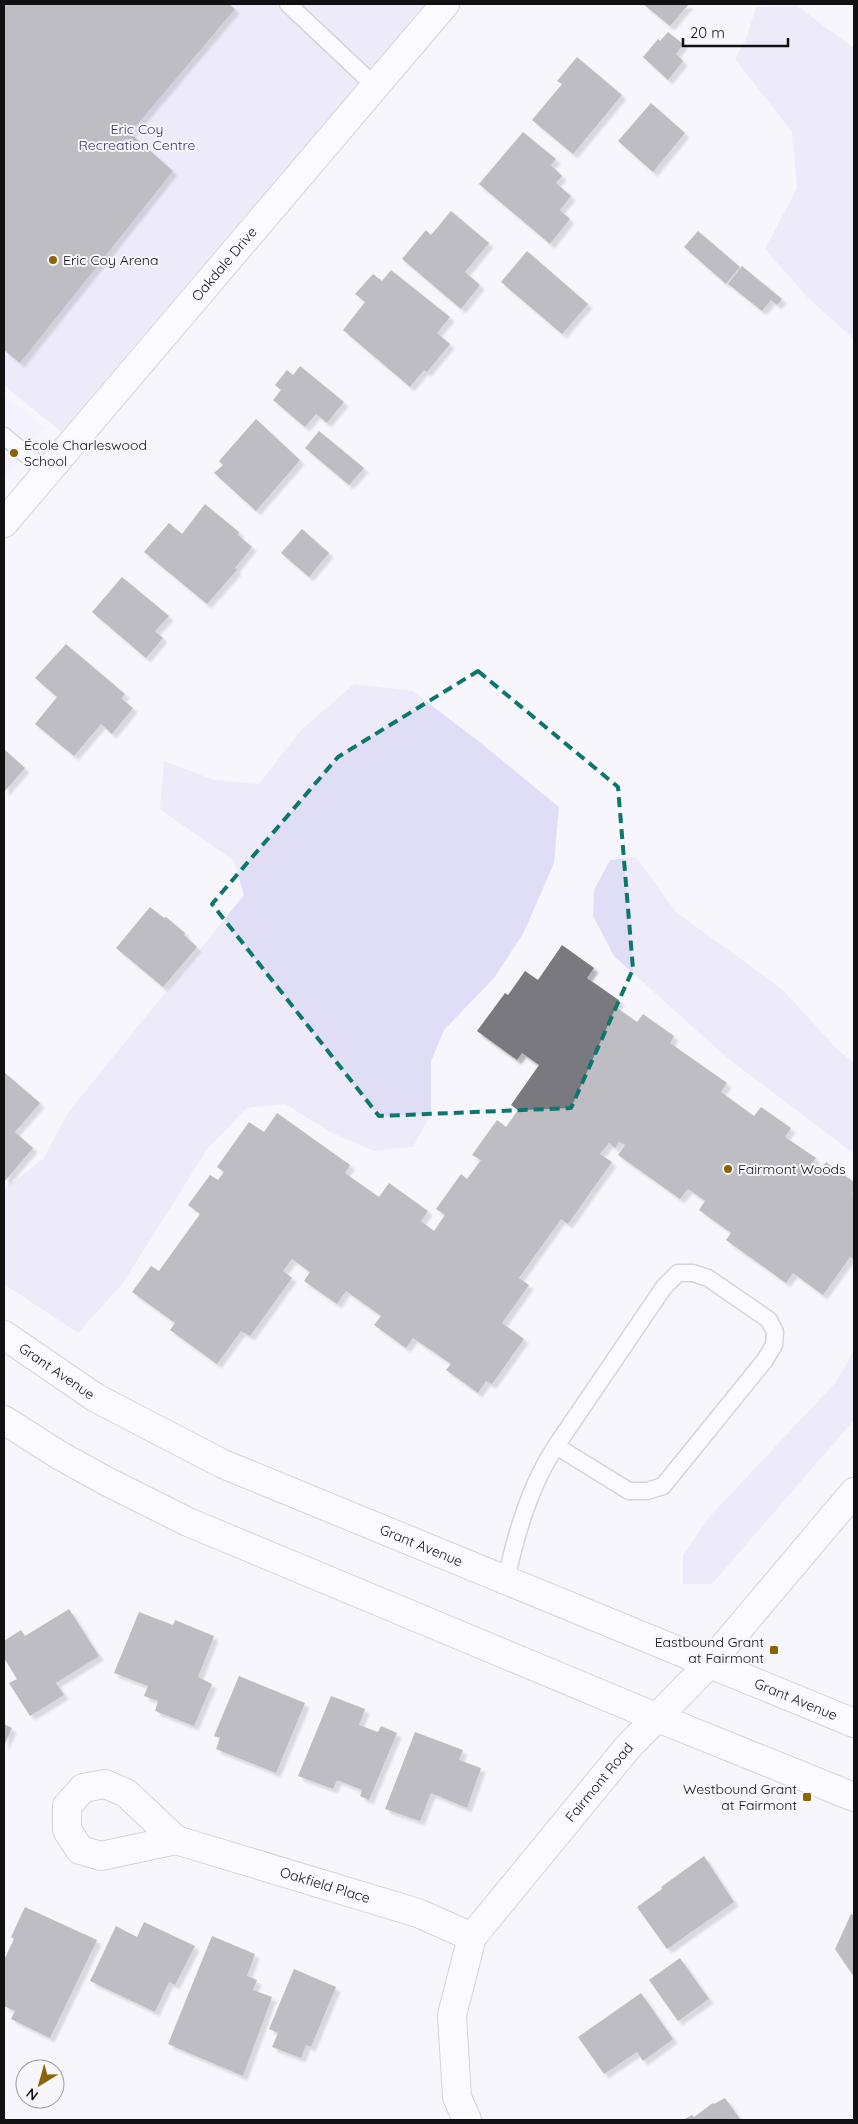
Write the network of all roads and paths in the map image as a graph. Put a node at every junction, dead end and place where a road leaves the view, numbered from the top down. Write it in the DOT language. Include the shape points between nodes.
graph roads {
  1 [pos="288,4"];
  2 [pos="445,4"];
  3 [pos="375,86"];
  4 [pos="4,436"];
  5 [pos="47,472"];
  6 [pos="4,523"];
  7 [pos="4,1335"];
  8 [pos="4,1420"];
  9 [pos="556,1446"];
  10 [pos="854,1492"];
  11 [pos="506,1580"];
  12 [pos="709,1664"];
  13 [pos="658,1718"];
  14 [pos="854,1723"];
  15 [pos="854,1797"];
  16 [pos="176,1840"];
  17 [pos="472,1937"];
  18 [pos="467,2120"];
  1 -- 3 [label="lane"];
  2 -- 3 [label="main road, Oakdale Drive"];
  3 -- 5 [label="main road, Oakdale Drive"];
  4 -- 5 [label="lane"];
  5 -- 6 [label="main road, Oakdale Drive"];
  7 -- 11 [label="main road, Grant Avenue" via="96,1398 223,1464"];
  8 -- 13 [label="main road" via="59,1455 188,1522"];
  9 -- 9 [label="lane" via="664,1287 678,1273 708,1278 769,1320 775,1332 774,1345 765,1360 663,1486 647,1491 629,1491"];
  9 -- 11 [label="lane" via="543,1465 515,1540"];
  10 -- 12 [label="main road, Fairmont Road"];
  11 -- 12 [label="main road, Grant Avenue"];
  12 -- 13 [label="main road, Fairmont Road"];
  12 -- 14 [label="main road, Grant Avenue"];
  13 -- 15 [label="main road"];
  13 -- 17 [label="main road, Fairmont Road" via="628,1747"];
  16 -- 17 [label="main road, Oakfield Place" via="418,1914"];
  17 -- 18 [label="main road, Fairmont Road" via="452,2015 457,2097"];
}
